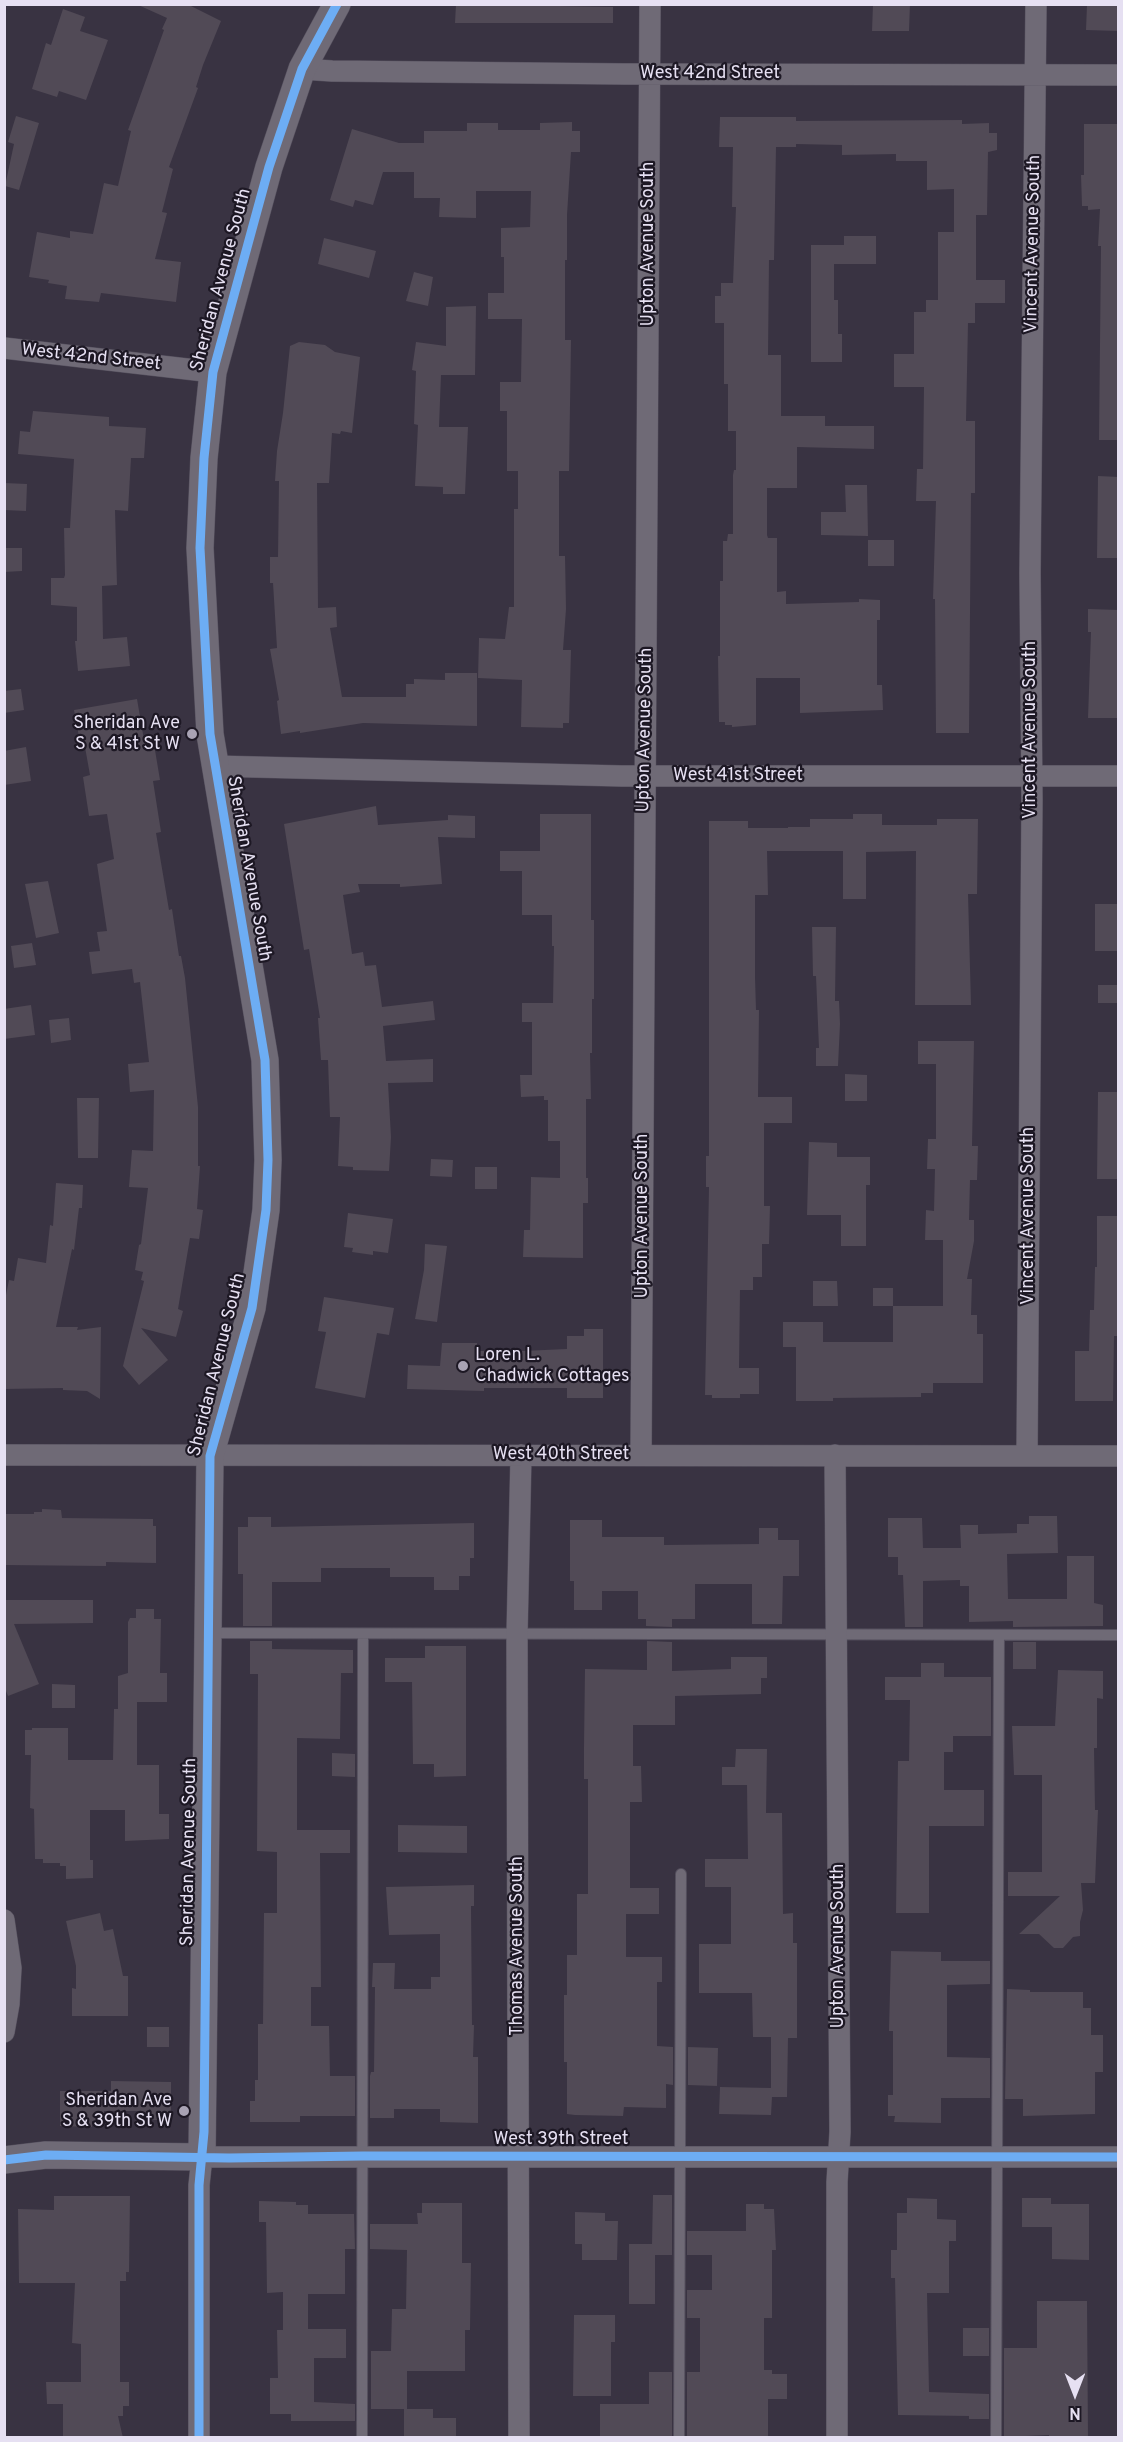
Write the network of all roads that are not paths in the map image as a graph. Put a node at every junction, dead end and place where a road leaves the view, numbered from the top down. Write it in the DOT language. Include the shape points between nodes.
graph roads {
  1 [pos="337,4"];
  2 [pos="650,4"];
  3 [pos="1036,4"];
  4 [pos="302,69"];
  5 [pos="650,74"];
  6 [pos="1036,75"];
  7 [pos="1119,75"];
  8 [pos="4,348"];
  9 [pos="213,372"];
  10 [pos="214,766"];
  11 [pos="645,774"];
  12 [pos="1031,776"];
  13 [pos="1119,776"];
  14 [pos="4,1455"];
  15 [pos="521,1455"];
  16 [pos="641,1455"];
  17 [pos="835,1455"];
  18 [pos="210,1456"];
  19 [pos="1027,1456"];
  20 [pos="1119,1456"];
  21 [pos="208,1633"];
  22 [pos="363,1634"];
  23 [pos="837,1634"];
  24 [pos="517,1635"];
  25 [pos="1119,1635"];
  26 [pos="999,1636"];
  27 [pos="681,1874"];
  28 [pos="4,1920"];
  29 [pos="4,2032"];
  30 [pos="363,2156"];
  31 [pos="518,2156"];
  32 [pos="680,2156"];
  33 [pos="202,2157"];
  34 [pos="997,2157"];
  35 [pos="1119,2157"];
  36 [pos="839,2158"];
  37 [pos="4,2160"];
  38 [pos="199,2438"];
  39 [pos="362,2438"];
  40 [pos="519,2438"];
  41 [pos="679,2438"];
  42 [pos="837,2438"];
  43 [pos="996,2438"];
  1 -- 4 [label="street, Sheridan Avenue South"];
  2 -- 5 [label="street, Upton Avenue South"];
  3 -- 6 [label="street, Vincent Avenue South"];
  4 -- 5 [label="street, West 42nd Street"];
  4 -- 9 [label="street, Sheridan Avenue South" via="269,167"];
  5 -- 6 [label="street, West 42nd Street"];
  5 -- 11 [label="street, Upton Avenue South"];
  6 -- 7 [label="street, West 42nd Street"];
  6 -- 12 [label="street, Vincent Avenue South"];
  8 -- 9 [label="street, West 42nd Street"];
  9 -- 10 [label="street, Sheridan Avenue South" via="200,548"];
  10 -- 11 [label="street, West 41st Street"];
  10 -- 18 [label="street, Sheridan Avenue South" via="265,1060 268,1160 266,1210 252,1308"];
  11 -- 12 [label="street, West 41st Street"];
  11 -- 16 [label="street, Upton Avenue South"];
  12 -- 13 [label="street, West 41st Street"];
  12 -- 19 [label="street, Vincent Avenue South"];
  14 -- 18 [label="street, West 40th Street"];
  15 -- 16 [label="street, West 40th Street"];
  15 -- 18 [label="street, West 40th Street"];
  15 -- 24 [label="street, Thomas Avenue South"];
  16 -- 17 [label="street, West 40th Street"];
  17 -- 19 [label="street, West 40th Street"];
  17 -- 23 [label="street, Upton Avenue South"];
  18 -- 21 [label="street, Sheridan Avenue South"];
  19 -- 20 [label="street, West 40th Street"];
  21 -- 22 [label="lane"];
  21 -- 33 [label="street, Sheridan Avenue South"];
  22 -- 24 [label="lane"];
  22 -- 30 [label="lane"];
  23 -- 24 [label="lane"];
  23 -- 26 [label="lane"];
  23 -- 36 [label="street, Upton Avenue South"];
  24 -- 31 [label="street, Thomas Avenue South"];
  25 -- 26 [label="lane"];
  26 -- 34 [label="lane"];
  27 -- 32 [label="lane"];
  28 -- 29 [label="street" via="11,1968"];
  30 -- 31 [label="street, West 39th Street"];
  30 -- 33 [label="street, West 39th Street"];
  30 -- 39 [label="lane"];
  31 -- 32 [label="street, West 39th Street"];
  31 -- 40 [label="street, Thomas Avenue South"];
  32 -- 36 [label="street, West 39th Street"];
  32 -- 41 [label="lane"];
  33 -- 37 [label="street, West 39th Street" via="46,2156"];
  33 -- 38 [label="street, Sheridan Avenue South"];
  34 -- 35 [label="street, West 39th Street"];
  34 -- 36 [label="street, West 39th Street"];
  34 -- 43 [label="lane"];
  36 -- 42 [label="street, Upton Avenue South"];
}
